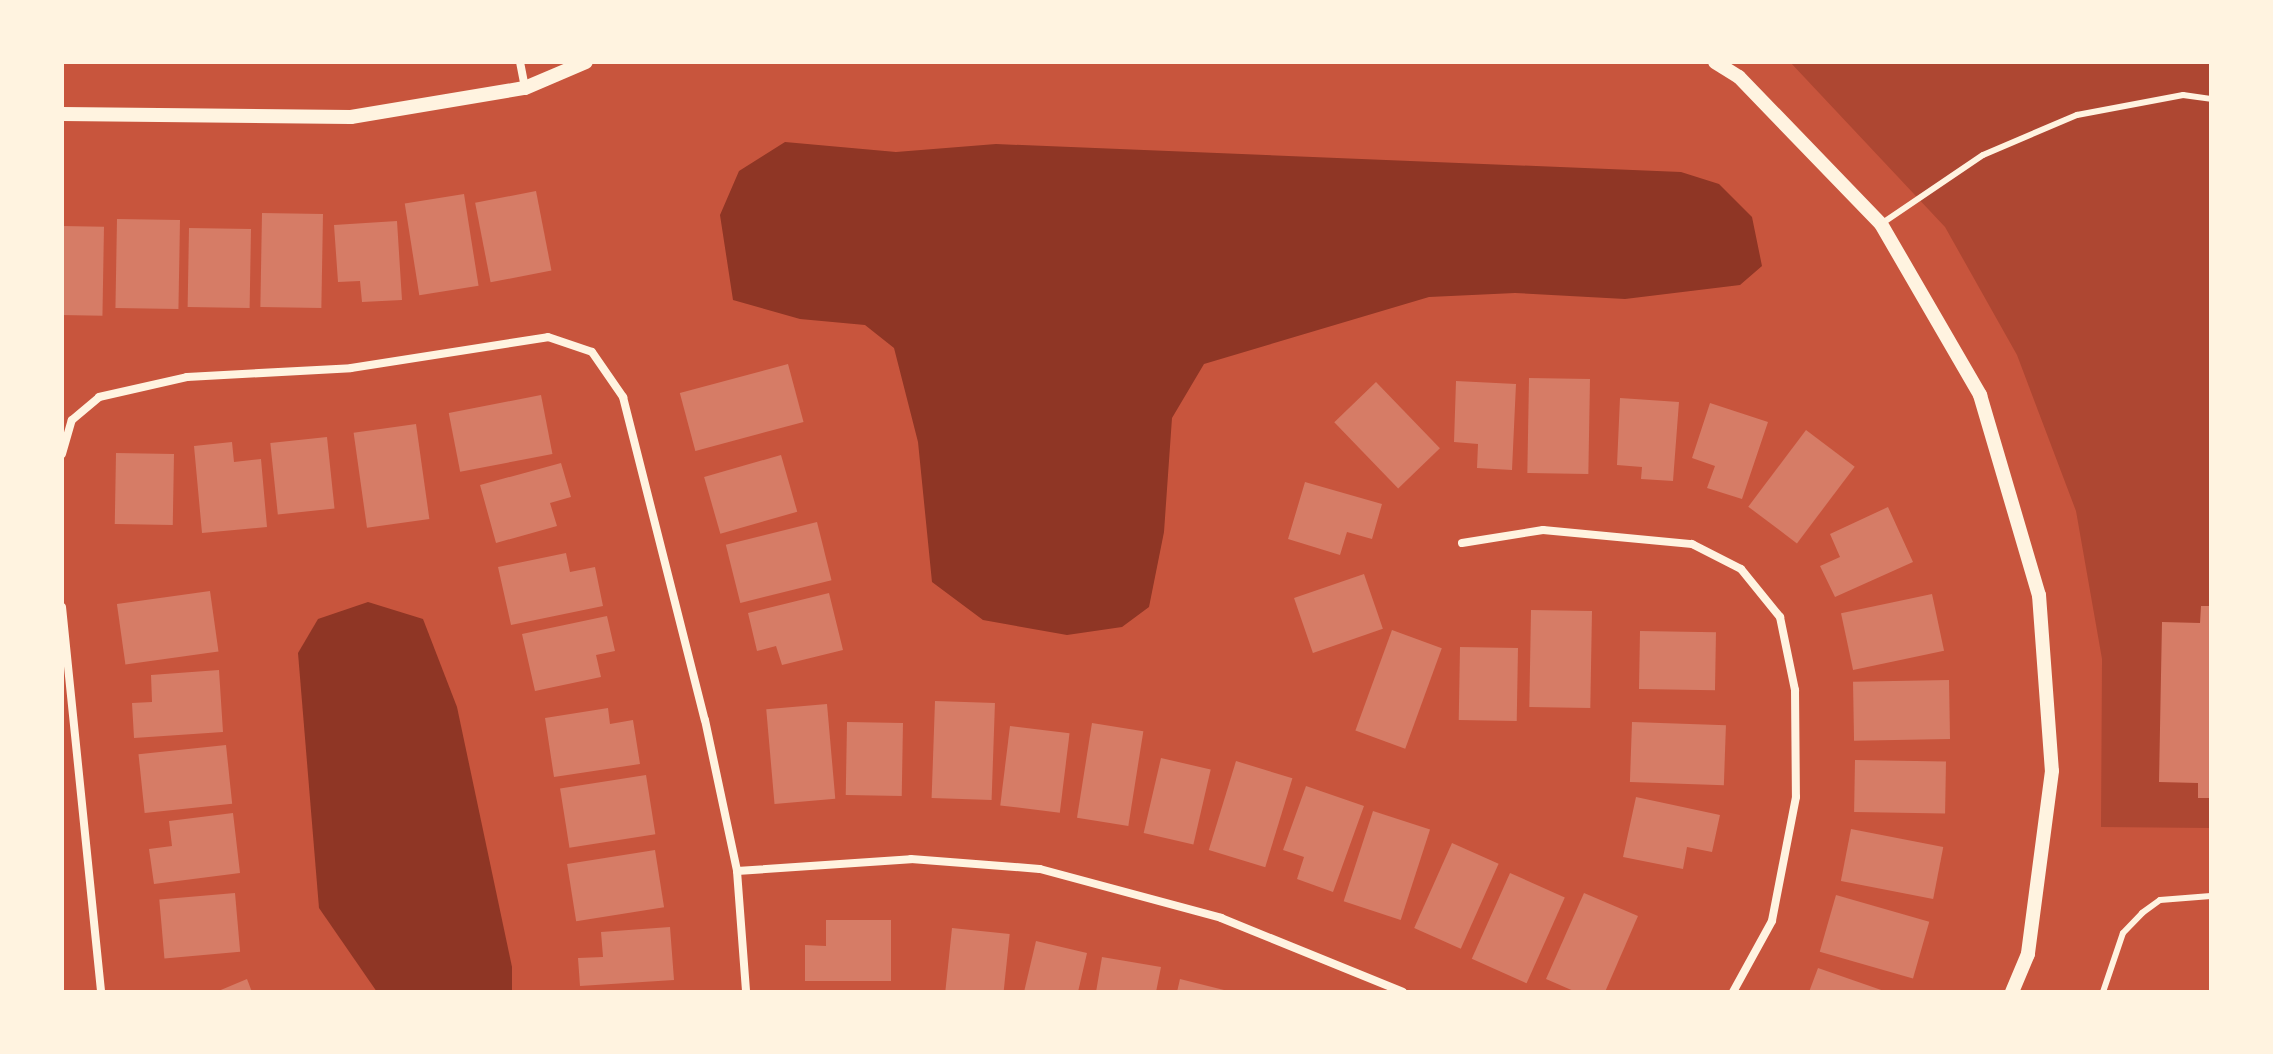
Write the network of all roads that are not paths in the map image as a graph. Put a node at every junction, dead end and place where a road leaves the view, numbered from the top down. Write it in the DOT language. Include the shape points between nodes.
graph roads {
  1 [pos="520,62"];
  2 [pos="586,62"];
  3 [pos="1715,62"];
  4 [pos="525,88"];
  5 [pos="2211,99"];
  6 [pos="62,114"];
  7 [pos="1881,224"];
  8 [pos="62,454"];
  9 [pos="1462,543"];
  10 [pos="62,607"];
  11 [pos="737,871"];
  12 [pos="2211,896"];
  13 [pos="101,992"];
  14 [pos="746,992"];
  15 [pos="1403,992"];
  16 [pos="1733,992"];
  17 [pos="2012,992"];
  18 [pos="2103,992"];
  1 -- 4 [label="street"];
  2 -- 4 [label="street"];
  3 -- 7 [label="street" via="1739,77"];
  4 -- 6 [label="street" via="351,117"];
  5 -- 7 [label="lane" via="2183,95 2077,115 1983,155"];
  7 -- 17 [label="street" via="1980,395 2039,595 2052,771 2028,954"];
  8 -- 11 [label="street" via="72,420 99,397 187,377 351,368 548,337 592,352 623,397 705,720"];
  9 -- 16 [label="street" via="1543,530 1692,544 1741,569 1780,617 1795,690 1796,797 1772,921"];
  10 -- 13 [label="street"];
  11 -- 14 [label="street"];
  11 -- 15 [label="street" via="911,859 1040,869 1221,918"];
  12 -- 18 [label="lane" via="2160,900 2142,913 2123,933"];
}
